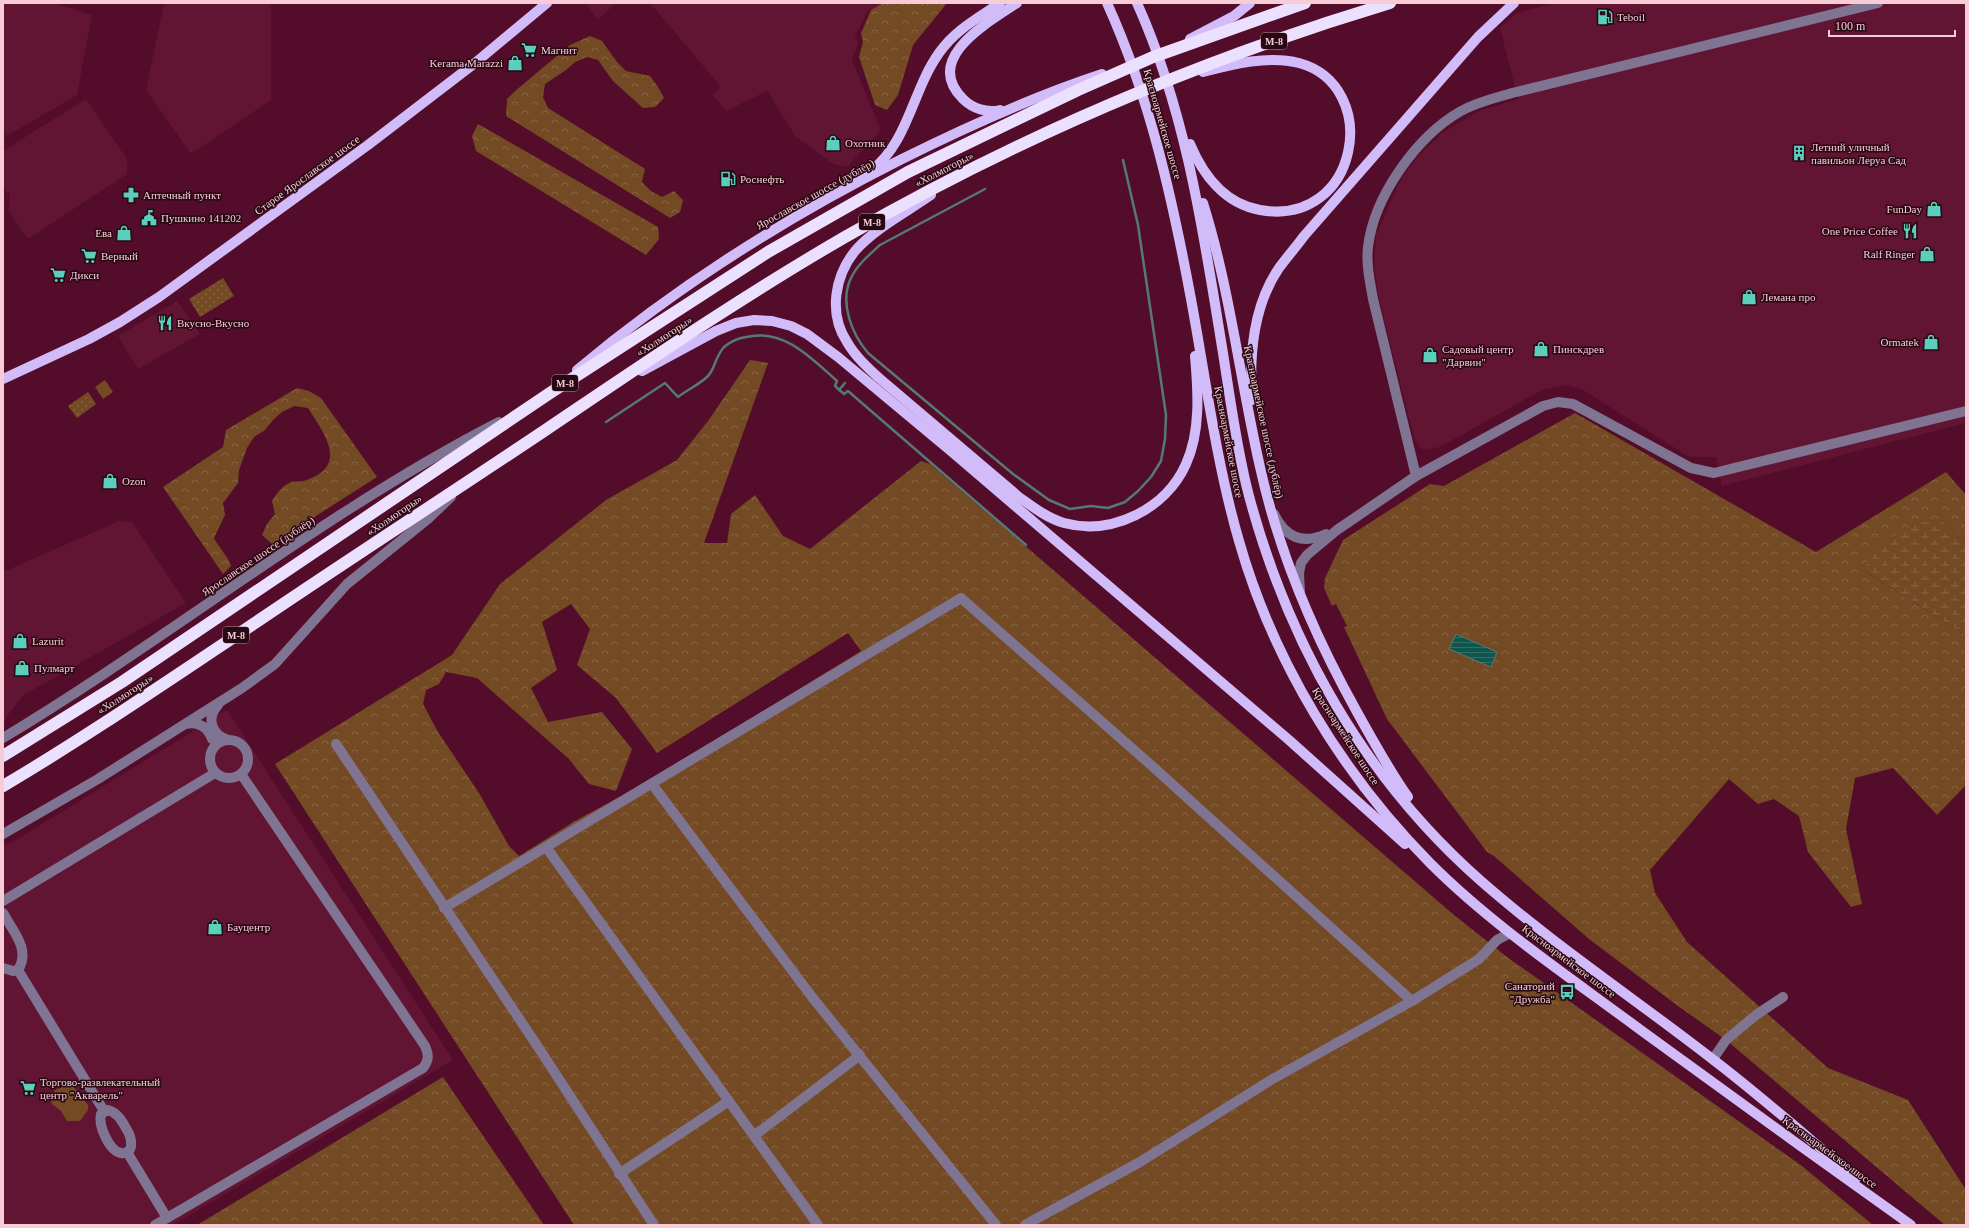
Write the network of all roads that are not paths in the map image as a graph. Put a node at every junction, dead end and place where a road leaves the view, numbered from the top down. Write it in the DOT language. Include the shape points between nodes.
graph roads {
  1 [pos="547,3"];
  2 [pos="1000,3"];
  3 [pos="1017,3"];
  4 [pos="1101,3"];
  5 [pos="1107,3"];
  6 [pos="1250,3"];
  7 [pos="1305,3"];
  8 [pos="1390,3"];
  9 [pos="1514,3"];
  10 [pos="1878,3"];
  11 [pos="1139,7"];
  12 [pos="1117,25"];
  13 [pos="1148,59"];
  14 [pos="1159,84"];
  15 [pos="1018,105"];
  16 [pos="1179,117"];
  17 [pos="1189,159"];
  18 [pos="961,174"];
  19 [pos="850,186"];
  20 [pos="1191,300"];
  21 [pos="3,379"];
  22 [pos="550,392"];
  23 [pos="603,392"];
  24 [pos="533,405"];
  25 [pos="1966,411"];
  26 [pos="1254,440"];
  27 [pos="1416,476"];
  28 [pos="467,482"];
  29 [pos="1269,502"];
  30 [pos="1337,530"];
  31 [pos="1300,599"];
  32 [pos="222,701"];
  33 [pos="184,725"];
  34 [pos="3,738"];
  35 [pos="228,740"];
  36 [pos="336,744"];
  37 [pos="212,749"];
  38 [pos="3,756"];
  39 [pos="215,773"];
  40 [pos="241,774"];
  41 [pos="652,784"];
  42 [pos="3,786"];
  43 [pos="3,834"];
  44 [pos="1443,844"];
  45 [pos="546,847"];
  46 [pos="1434,867"];
  47 [pos="3,901"];
  48 [pos="444,908"];
  49 [pos="3,913"];
  50 [pos="1510,933"];
  51 [pos="3,968"];
  52 [pos="18,970"];
  53 [pos="1783,997"];
  54 [pos="1412,1001"];
  55 [pos="860,1055"];
  56 [pos="1713,1059"];
  57 [pos="728,1101"];
  58 [pos="104,1111"];
  59 [pos="755,1135"];
  60 [pos="127,1152"];
  61 [pos="619,1174"];
  62 [pos="167,1218"];
  63 [pos="155,1225"];
  64 [pos="654,1225"];
  65 [pos="818,1225"];
  66 [pos="996,1225"];
  67 [pos="1025,1225"];
  68 [pos="1911,1225"];
  1 -- 21 [label="main road, Старое Ярославское шоссе" via="475,63 380,136 159,297 89,339"];
  2 -- 19 [label="main road" via="949,40 928,70 895,145 885,158"];
  3 -- 15 [label="main road" via="961,44 955,54 951,74 958,93 974,107 995,111"];
  4 -- 12 [label="main road"];
  5 -- 12 [label="main road, Красноармейское шоссе"];
  6 -- 13 [label="main road, Ярославское шоссе (дублёр)" via="1210,30"];
  7 -- 13 [label="highway, «Холмогоры» / М-8"];
  8 -- 14 [label="highway, «Холмогоры» / М-8" via="1231,55"];
  9 -- 26 [label="main road" via="1478,36 1278,268 1263,301 1253,335 1250,371"];
  10 -- 27 [label="street" via="1517,91 1460,111 1418,146 1385,195 1368,248 1373,299"];
  11 -- 16 [label="main road, Красноармейское шоссе"];
  12 -- 20 [label="main road, Красноармейское шоссе" via="1130,56 1167,181"];
  13 -- 15 [label="main road, Ярославское шоссе (дублёр)"];
  13 -- 22 [label="highway, «Холмогоры» / М-8" via="908,172 768,252"];
  14 -- 16 [label="main road" via="1254,61 1278,60 1300,63 1317,71 1331,83 1342,99 1349,119 1351,139 1347,160 1338,180 1324,195 1307,205 1287,211 1270,212 1249,208 1229,198 1213,184 1195,157"];
  14 -- 18 [label="highway, «Холмогоры» / М-8" via="1022,144"];
  15 -- 19 [label="main road, Ярославское шоссе (дублёр)" via="959,131"];
  16 -- 17 [label="main road, Красноармейское шоссе"];
  17 -- 26 [label="main road, Красноармейское шоссе (дублёр)" via="1216,243"];
  17 -- 44 [label="main road, Красноармейское шоссе" via="1233,419 1248,491 1280,593 1301,642 1352,731 1404,801"];
  18 -- 20 [label="main road" via="856,250 844,268 837,286 835,303 838,323 846,341 864,364 1019,497 1043,514 1064,523 1101,526 1124,521 1143,512 1174,485 1186,465 1196,428 1197,388"];
  18 -- 23 [label="highway, «Холмогоры» / М-8" via="774,280"];
  19 -- 22 [label="main road, Ярославское шоссе (дублёр)" via="767,234 681,289"];
  20 -- 46 [label="main road, Красноармейское шоссе" via="1226,491 1240,545 1278,645 1307,701 1335,745 1371,796"];
  22 -- 24 [label="highway, «Холмогоры» / М-8"];
  23 -- 28 [label="highway, «Холмогоры» / М-8"];
  23 -- 46 [label="main road" via="716,331 736,323 772,321 807,334 964,462 1290,740 1375,818"];
  24 -- 34 [label="street, Ярославское шоссе (дублёр)" via="460,442 385,486"];
  24 -- 38 [label="highway, «Холмогоры» / М-8" via="122,682"];
  25 -- 27 [label="street" via="1714,473 1691,468 1573,404 1558,402 1543,406"];
  26 -- 29 [label="main road, Красноармейское шоссе (дублёр)"];
  27 -- 30 [label="street"];
  28 -- 32 [label="street" via="429,518 347,584 275,664"];
  28 -- 42 [label="highway, «Холмогоры» / М-8" via="139,701"];
  29 -- 30 [label="street" via="1282,527 1292,536 1303,539 1317,538"];
  29 -- 31 [label="main road, Красноармейское шоссе (дублёр)"];
  30 -- 31 [label="street" via="1301,563"];
  31 -- 44 [label="main road, Красноармейское шоссе (дублёр)" via="1334,671 1371,738 1403,789"];
  32 -- 33 [label="street"];
  32 -- 35 [label="street" via="212,713 211,725 220,738"];
  33 -- 37 [label="street" via="192,722 203,726 211,737"];
  33 -- 43 [label="street"];
  35 -- 37 [label="street" via="218,743"];
  35 -- 40 [label="street" via="241,744 247,752 247,766"];
  36 -- 48 [label="street"];
  37 -- 39 [label="street" via="210,761"];
  39 -- 40 [label="street" via="228,778"];
  39 -- 47 [label="street"];
  40 -- 62 [label="street" via="429,1055 423,1068"];
  41 -- 45 [label="street"];
  41 -- 54 [label="street" via="961,598 1151,765"];
  41 -- 55 [label="street" via="812,997"];
  44 -- 56 [label="main road, Красноармейское шоссе" via="1483,883 1562,946"];
  45 -- 48 [label="street"];
  45 -- 57 [label="street"];
  46 -- 50 [label="main road, Красноармейское шоссе"];
  48 -- 61 [label="street" via="540,1050"];
  49 -- 52 [label="street" via="22,945 24,955"];
  50 -- 54 [label="street" via="1497,940 1479,959"];
  50 -- 68 [label="main road, Красноармейское шоссе"];
  51 -- 52 [label="street"];
  52 -- 58 [label="street"];
  53 -- 56 [label="street" via="1726,1040"];
  54 -- 67 [label="street" via="1271,1080 1140,1162"];
  55 -- 59 [label="street"];
  55 -- 66 [label="street"];
  56 -- 68 [label="main road, Красноармейское шоссе"];
  57 -- 59 [label="street"];
  57 -- 61 [label="street"];
  58 -- 60 [label="street" via="113,1111 130,1136 131,1148"];
  58 -- 60 [label="street" via="100,1114 100,1128 116,1151"];
  59 -- 65 [label="street"];
  60 -- 62 [label="street"];
  61 -- 64 [label="street"];
  62 -- 63 [label="street"];
}
